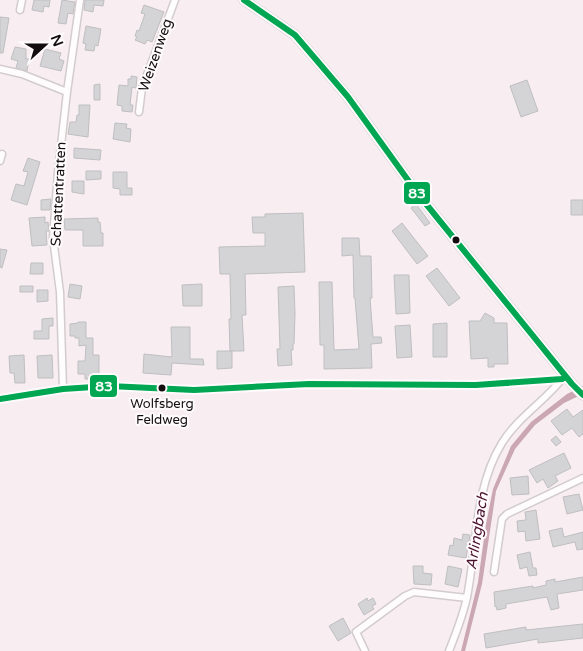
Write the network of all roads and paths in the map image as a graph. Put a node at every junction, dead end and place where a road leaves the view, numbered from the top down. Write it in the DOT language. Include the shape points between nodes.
graph roads {
  1 [pos="22,0"];
  2 [pos="80,0"];
  3 [pos="175,0"];
  4 [pos="244,0"];
  5 [pos="20,10"];
  6 [pos="0,69"];
  7 [pos="67,92"];
  8 [pos="139,112"];
  9 [pos="2,154"];
  10 [pos="0,161"];
  11 [pos="567,380"];
  12 [pos="63,389"];
  13 [pos="583,395"];
  14 [pos="0,399"];
  15 [pos="583,478"];
  16 [pos="494,572"];
  17 [pos="467,598"];
  18 [pos="365,651"];
  19 [pos="449,651"];
  1 -- 5 [label="street"];
  2 -- 7 [label="street, Schattentratten"];
  3 -- 8 [label="street, Weizenweg" via="142,88"];
  4 -- 11 [label="main road" via="295,35 348,97 418,194"];
  6 -- 7 [label="street"];
  7 -- 12 [label="street, Schattentratten" via="53,238 60,292"];
  9 -- 10 [label="street"];
  11 -- 12 [label="street" via="476,384 309,384 202,390 109,386"];
  11 -- 13 [label="main road"];
  11 -- 17 [label="street" via="522,417 502,443 485,480"];
  12 -- 14 [label="street"];
  15 -- 16 [label="street" via="507,514 502,520"];
  17 -- 18 [label="street" via="414,592 405,596 356,632"];
  17 -- 19 [label="street"];
}
